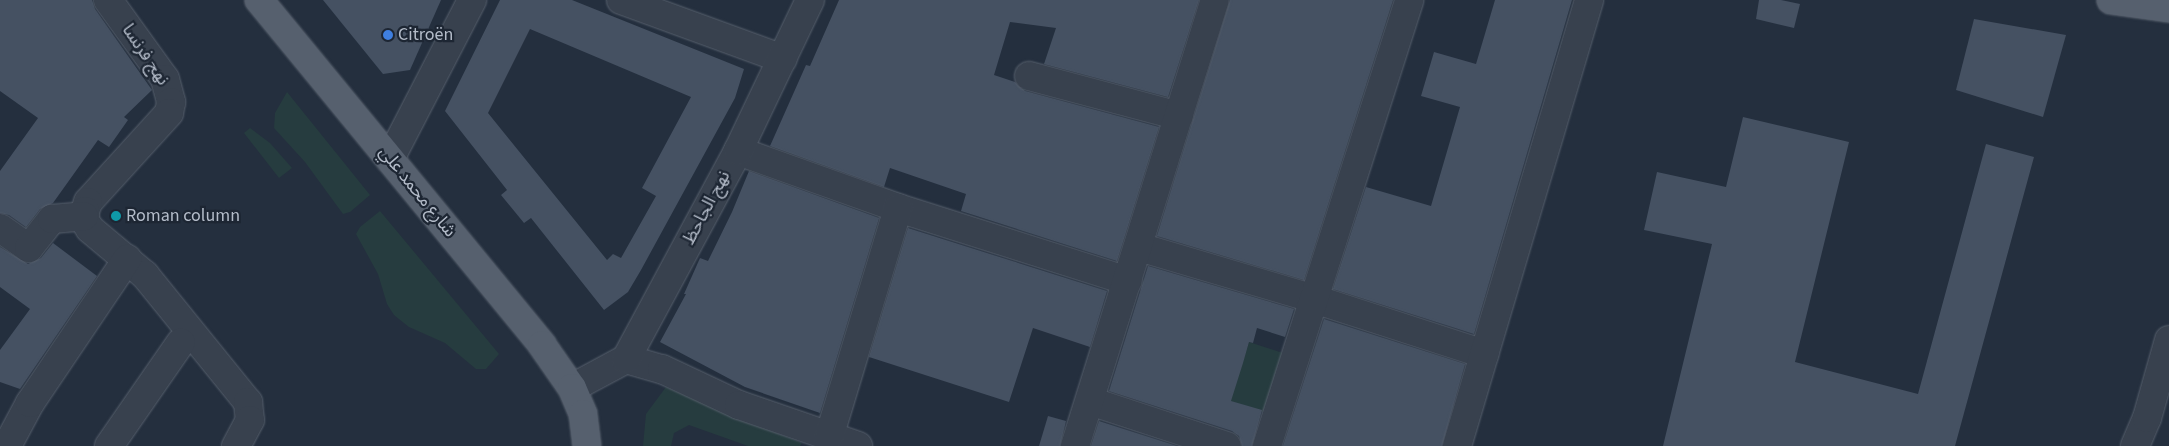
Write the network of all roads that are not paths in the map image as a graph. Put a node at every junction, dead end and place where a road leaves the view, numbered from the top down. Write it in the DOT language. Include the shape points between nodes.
graph roads {
  1 [pos="108,0"];
  2 [pos="472,0"];
  3 [pos="621,0"];
  4 [pos="810,0"];
  5 [pos="1215,0"];
  6 [pos="1409,0"];
  7 [pos="1589,0"];
  8 [pos="2111,0"];
  9 [pos="268,4"];
  10 [pos="2169,8"];
  11 [pos="783,59"];
  12 [pos="1029,76"];
  13 [pos="1179,116"];
  14 [pos="738,151"];
  15 [pos="390,159"];
  16 [pos="898,208"];
  17 [pos="84,216"];
  18 [pos="4,239"];
  19 [pos="1139,247"];
  20 [pos="128,259"];
  21 [pos="1128,281"];
  22 [pos="1314,299"];
  23 [pos="2169,340"];
  24 [pos="181,342"];
  25 [pos="1484,354"];
  26 [pos="626,359"];
  27 [pos="572,388"];
  28 [pos="1090,402"];
  29 [pos="829,437"];
  30 [pos="11,444"];
  31 [pos="109,446"];
  32 [pos="236,446"];
  33 [pos="587,446"];
  34 [pos="858,446"];
  35 [pos="1076,446"];
  36 [pos="1226,446"];
  37 [pos="1267,446"];
  38 [pos="1457,446"];
  39 [pos="2135,446"];
  1 -- 17 [label="street, نهج فرنسا" via="165,79 171,102 169,113 88,202"];
  2 -- 15 [label="street"];
  3 -- 11 [label="street"];
  4 -- 11 [label="street, نهج الجاحظ"];
  5 -- 13 [label="street"];
  6 -- 22 [label="street"];
  7 -- 25 [label="street"];
  8 -- 10 [label="main road"];
  9 -- 15 [label="main road, شارع محمد علي"];
  11 -- 14 [label="street, نهج الجاحظ"];
  12 -- 13 [label="street"];
  13 -- 19 [label="street"];
  14 -- 16 [label="street"];
  14 -- 26 [label="street, نهج الجاحظ"];
  15 -- 27 [label="main road, شارع محمد علي" via="542,345"];
  16 -- 21 [label="street"];
  16 -- 29 [label="street"];
  17 -- 18 [label="street" via="52,219 29,248"];
  17 -- 20 [label="street" via="90,229"];
  19 -- 21 [label="street"];
  19 -- 22 [label="street"];
  20 -- 30 [label="street" via="30,403"];
  20 -- 32 [label="street" via="145,275 248,402 250,420"];
  21 -- 28 [label="street"];
  22 -- 25 [label="street"];
  22 -- 37 [label="street"];
  23 -- 39 [label="street" via="2147,418"];
  24 -- 31 [label="street"];
  25 -- 38 [label="street"];
  26 -- 27 [label="street"];
  26 -- 29 [label="street" via="662,369 738,405"];
  27 -- 33 [label="main road, شارع محمد علي" via="583,414"];
  28 -- 35 [label="street"];
  28 -- 36 [label="street"];
  29 -- 34 [label="street"];
}
